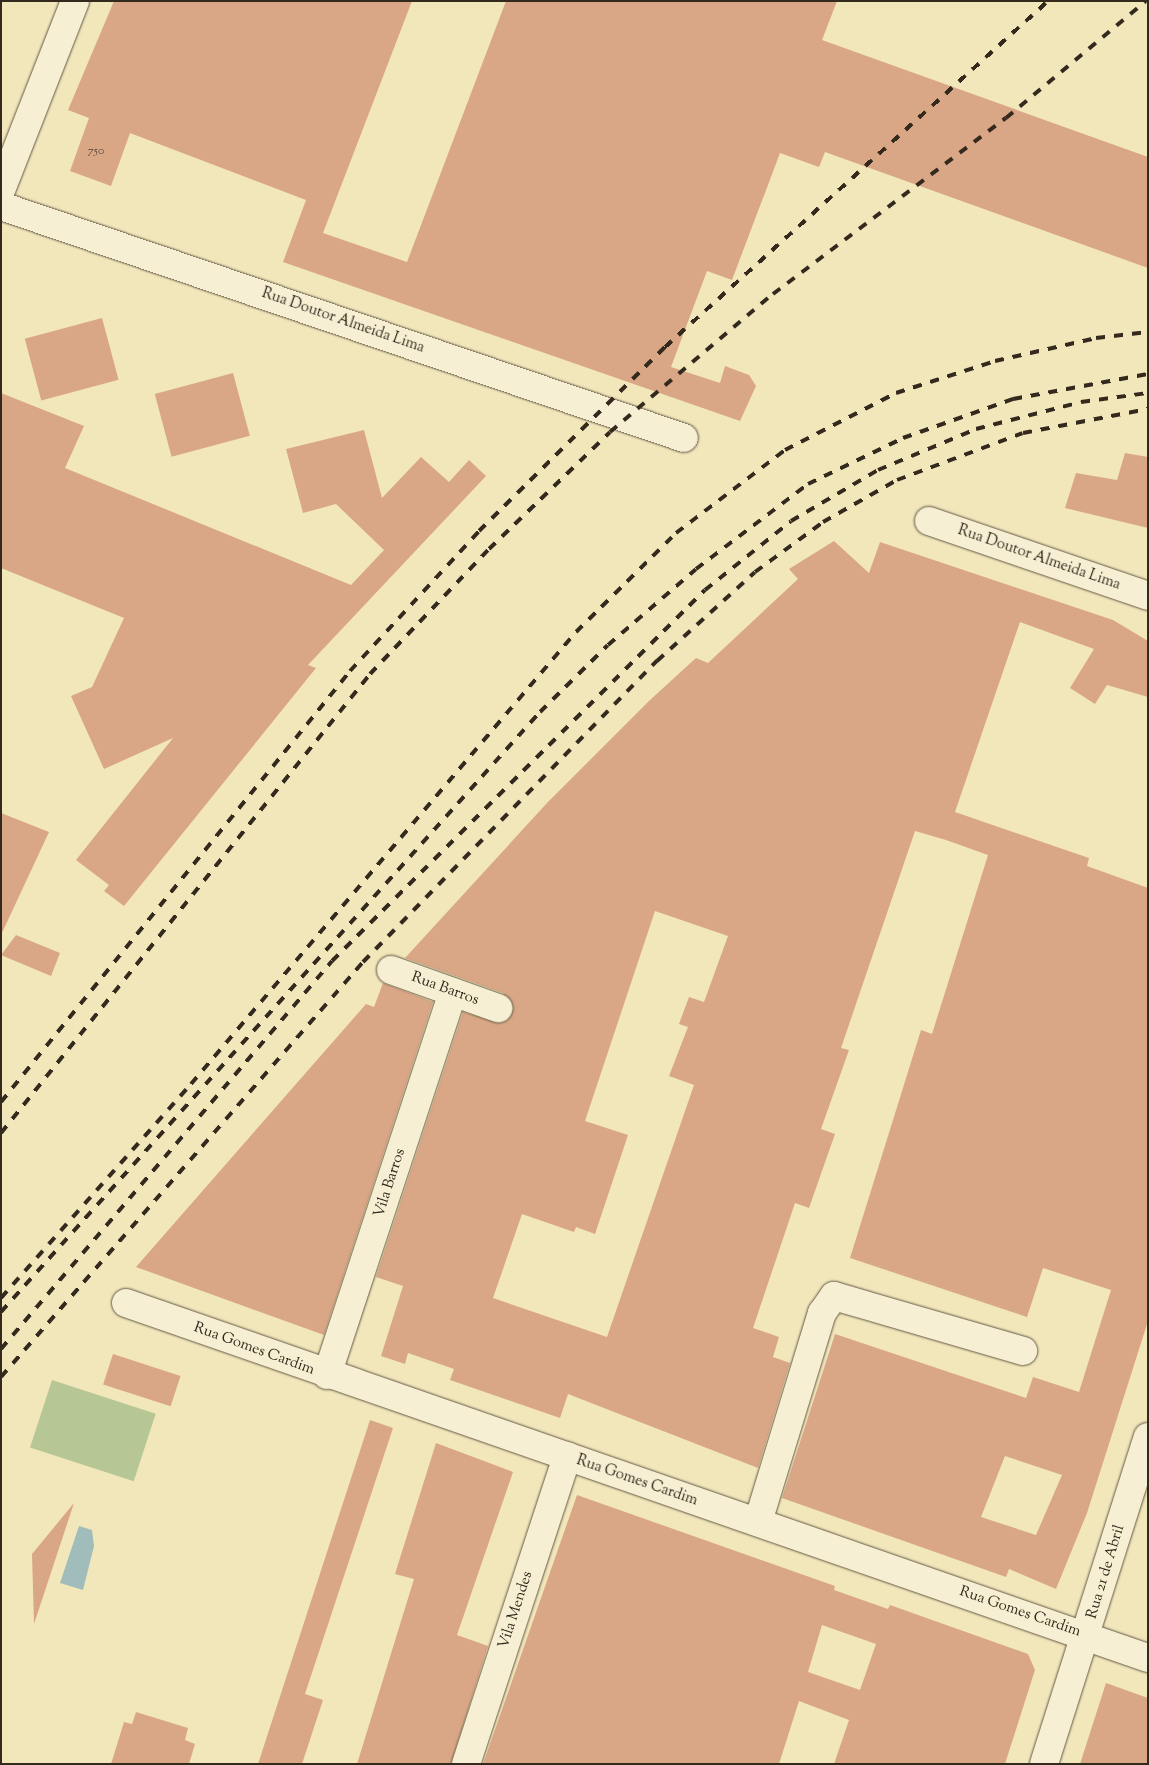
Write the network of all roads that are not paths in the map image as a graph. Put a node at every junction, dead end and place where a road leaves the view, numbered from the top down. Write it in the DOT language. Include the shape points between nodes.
graph roads {
  1 [pos="75,1"];
  2 [pos="1,190"];
  3 [pos="1,206"];
  4 [pos="684,438"];
  5 [pos="929,521"];
  6 [pos="1148,596"];
  7 [pos="391,970"];
  8 [pos="453,992"];
  9 [pos="498,1008"];
  10 [pos="126,1303"];
  11 [pos="1023,1351"];
  12 [pos="327,1375"];
  13 [pos="1148,1437"];
  14 [pos="567,1456"];
  15 [pos="758,1522"];
  16 [pos="1086,1635"];
  17 [pos="1148,1658"];
  18 [pos="466,1764"];
  19 [pos="1044,1764"];
  1 -- 2 [label="street"];
  3 -- 4 [label="street, Rua Doutor Almeida Lima"];
  5 -- 6 [label="street, Rua Doutor Almeida Lima"];
  7 -- 8 [label="street, Rua Barros"];
  8 -- 9 [label="street, Rua Barros"];
  8 -- 12 [label="street, Vila Barros"];
  10 -- 12 [label="street, Rua Gomes Cardim"];
  11 -- 15 [label="street" via="834,1296 822,1313"];
  12 -- 14 [label="street, Rua Gomes Cardim"];
  13 -- 16 [label="street, Rua 21 de Abril"];
  14 -- 15 [label="street, Rua Gomes Cardim"];
  14 -- 18 [label="street, Vila Mendes"];
  15 -- 16 [label="street, Rua Gomes Cardim"];
  16 -- 17 [label="street, Rua Gomes Cardim"];
  16 -- 19 [label="street, Rua 21 de Abril"];
}
